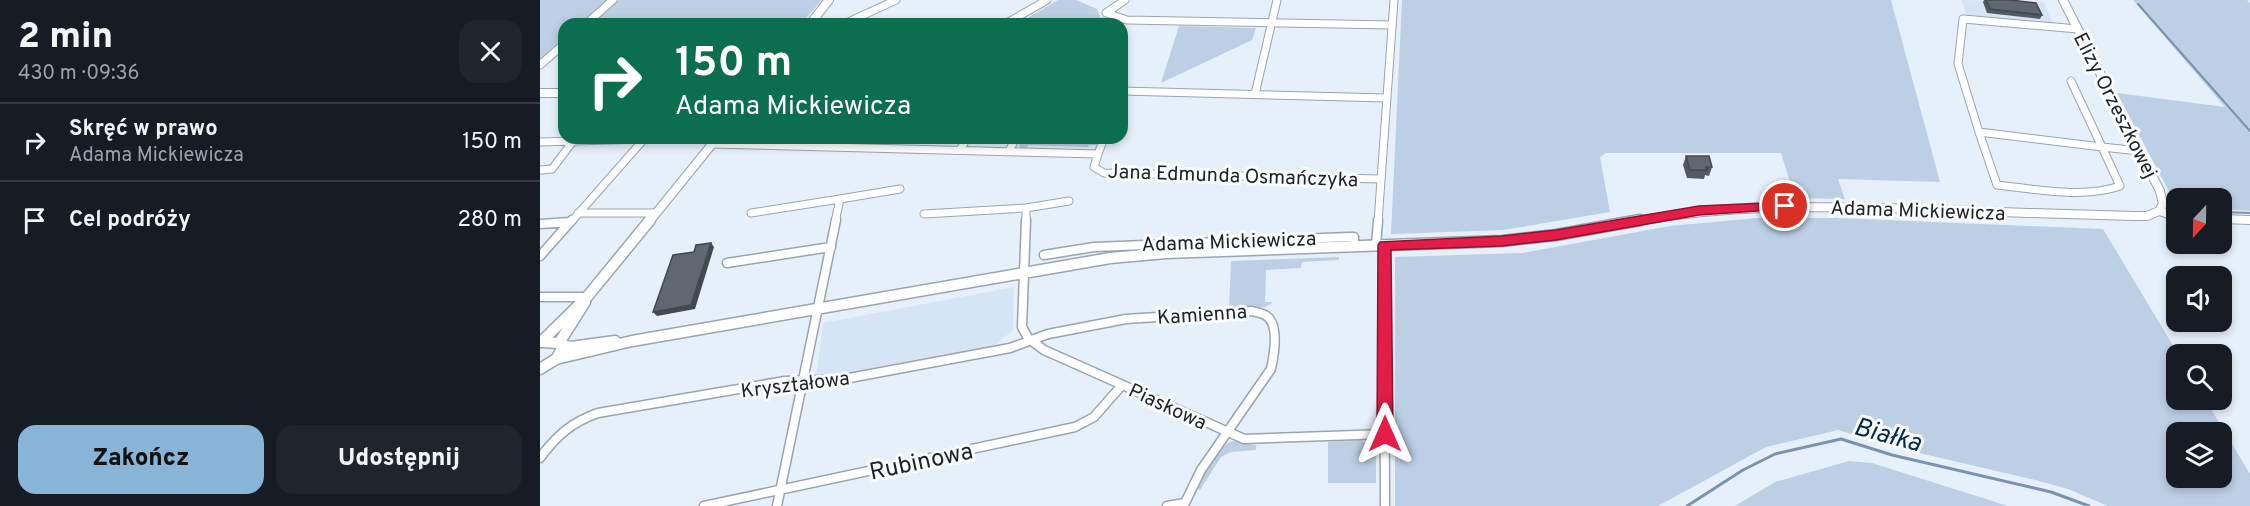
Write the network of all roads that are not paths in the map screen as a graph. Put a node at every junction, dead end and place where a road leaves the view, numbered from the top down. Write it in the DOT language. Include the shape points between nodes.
graph roads {
  1 [pos="613,0"];
  2 [pos="829,0"];
  3 [pos="896,0"];
  4 [pos="1047,0"];
  5 [pos="1125,0"];
  6 [pos="1277,0"];
  7 [pos="1394,0"];
  8 [pos="2063,0"];
  9 [pos="593,18"];
  10 [pos="815,18"];
  11 [pos="857,18"];
  12 [pos="1016,18"];
  13 [pos="1121,18"];
  14 [pos="1128,20"];
  15 [pos="1271,23"];
  16 [pos="1392,26"];
  17 [pos="2078,29"];
  18 [pos="558,49"];
  19 [pos="540,65"];
  20 [pos="2071,81"];
  21 [pos="1128,92"];
  22 [pos="540,93"];
  23 [pos="558,93"];
  24 [pos="1255,94"];
  25 [pos="1387,98"];
  26 [pos="1979,132"];
  27 [pos="558,141"];
  28 [pos="540,142"];
  29 [pos="571,144"];
  30 [pos="640,144"];
  31 [pos="713,144"];
  32 [pos="783,144"];
  33 [pos="877,144"];
  34 [pos="964,144"];
  35 [pos="1013,144"];
  36 [pos="1102,144"];
  37 [pos="2102,147"];
  38 [pos="874,148"];
  39 [pos="960,150"];
  40 [pos="1009,151"];
  41 [pos="2139,151"];
  42 [pos="1098,154"];
  43 [pos="540,170"];
  44 [pos="1381,179"];
  45 [pos="900,189"];
  46 [pos="840,199"];
  47 [pos="1069,201"];
  48 [pos="1026,208"];
  49 [pos="2159,211"];
  50 [pos="578,213"];
  51 [pos="656,213"];
  52 [pos="751,213"];
  53 [pos="2166,213"];
  54 [pos="924,214"];
  55 [pos="2232,219"];
  56 [pos="2250,220"];
  57 [pos="570,222"];
  58 [pos="540,224"];
  59 [pos="1354,246"];
  60 [pos="1380,246"];
  61 [pos="831,247"];
  62 [pos="1094,247"];
  63 [pos="1044,255"];
  64 [pos="540,256"];
  65 [pos="1094,261"];
  66 [pos="727,263"];
  67 [pos="1023,273"];
  68 [pos="540,297"];
  69 [pos="587,297"];
  70 [pos="818,309"];
  71 [pos="1030,340"];
  72 [pos="632,341"];
  73 [pos="540,343"];
  74 [pos="560,344"];
  75 [pos="556,359"];
  76 [pos="540,369"];
  77 [pos="803,380"];
  78 [pos="1122,385"];
  79 [pos="1227,433"];
  80 [pos="1385,434"];
  81 [pos="540,458"];
  82 [pos="780,490"];
  83 [pos="1186,504"];
  84 [pos="705,506"];
  85 [pos="777,506"];
  86 [pos="1167,506"];
  87 [pos="1385,506"];
  1 -- 9 [label="street"];
  2 -- 10 [label="street"];
  3 -- 11 [label="street"];
  4 -- 12 [label="street"];
  5 -- 13 [label="street" via="1106,13"];
  6 -- 15 [label="street"];
  7 -- 16 [label="street"];
  8 -- 17 [label="street, Elizy Orzeszkowej"];
  14 -- 15 [label="street"];
  15 -- 16 [label="street"];
  15 -- 24 [label="street"];
  16 -- 25 [label="street"];
  17 -- 26 [label="street" via="1963,18 1958,68"];
  17 -- 41 [label="street, Elizy Orzeszkowej"];
  18 -- 19 [label="street"];
  20 -- 37 [label="street"];
  21 -- 24 [label="street"];
  22 -- 23 [label="street"];
  24 -- 25 [label="street"];
  25 -- 44 [label="street"];
  26 -- 37 [label="street"];
  26 -- 37 [label="street" via="1997,185 2118,188"];
  27 -- 28 [label="street"];
  29 -- 43 [label="street" via="552,169"];
  30 -- 50 [label="street"];
  31 -- 51 [label="street"];
  32 -- 38 [label="street, Jana Edmunda Osmańczyka"];
  33 -- 38 [label="street"];
  34 -- 39 [label="street"];
  35 -- 40 [label="street"];
  36 -- 42 [label="street"];
  37 -- 41 [label="street"];
  38 -- 39 [label="street, Jana Edmunda Osmańczyka"];
  39 -- 40 [label="street, Jana Edmunda Osmańczyka"];
  40 -- 42 [label="street, Jana Edmunda Osmańczyka"];
  41 -- 49 [label="street, Elizy Orzeszkowej" via="2162,199"];
  42 -- 44 [label="street, Jana Edmunda Osmańczyka" via="1094,167 1104,172"];
  44 -- 60 [label="street"];
  45 -- 46 [label="street"];
  46 -- 52 [label="street"];
  46 -- 61 [label="street"];
  47 -- 48 [label="street"];
  48 -- 54 [label="street"];
  48 -- 67 [label="street"];
  49 -- 53 [label="street"];
  49 -- 60 [label="street, Adama Mickiewicza" via="2134,216 1749,207 1676,214 1502,241"];
  50 -- 51 [label="street"];
  50 -- 57 [label="street"];
  51 -- 69 [label="street"];
  55 -- 56 [label="street"];
  57 -- 58 [label="street"];
  57 -- 64 [label="street"];
  59 -- 60 [label="street, Adama Mickiewicza"];
  59 -- 62 [label="street, Adama Mickiewicza" via="1354,237 1349,237"];
  59 -- 65 [label="street, Adama Mickiewicza" via="1166,253"];
  60 -- 80 [label="street"];
  61 -- 66 [label="street"];
  61 -- 70 [label="street"];
  62 -- 63 [label="street, Adama Mickiewicza"];
  62 -- 65 [label="street"];
  65 -- 67 [label="street, Adama Mickiewicza"];
  67 -- 70 [label="street, Adama Mickiewicza"];
  67 -- 71 [label="street" via="1022,327"];
  68 -- 69 [label="street"];
  69 -- 73 [label="street"];
  69 -- 74 [label="street"];
  70 -- 72 [label="street, Adama Mickiewicza"];
  70 -- 77 [label="street"];
  71 -- 77 [label="street, Kryształowa" via="1010,348 844,379"];
  71 -- 78 [label="street, Piaskowa"];
  71 -- 79 [label="street, Kamienna" via="1126,319 1262,312 1273,323 1273,362 1266,380"];
  72 -- 74 [label="street, Adama Mickiewicza"];
  72 -- 75 [label="street, Adama Mickiewicza"];
  73 -- 74 [label="street, Adama Mickiewicza"];
  74 -- 75 [label="street"];
  75 -- 76 [label="street, Adama Mickiewicza"];
  77 -- 81 [label="street, Kryształowa" via="598,413 560,432"];
  77 -- 82 [label="street"];
  78 -- 79 [label="street, Piaskowa"];
  78 -- 82 [label="street, Rubinowa" via="1094,417 1075,428"];
  79 -- 80 [label="street, Piaskowa" via="1252,441"];
  79 -- 83 [label="street, Kamienna" via="1201,470"];
  80 -- 87 [label="street"];
  82 -- 84 [label="street, Rubinowa"];
  82 -- 85 [label="street"];
  83 -- 86 [label="street"];
}
